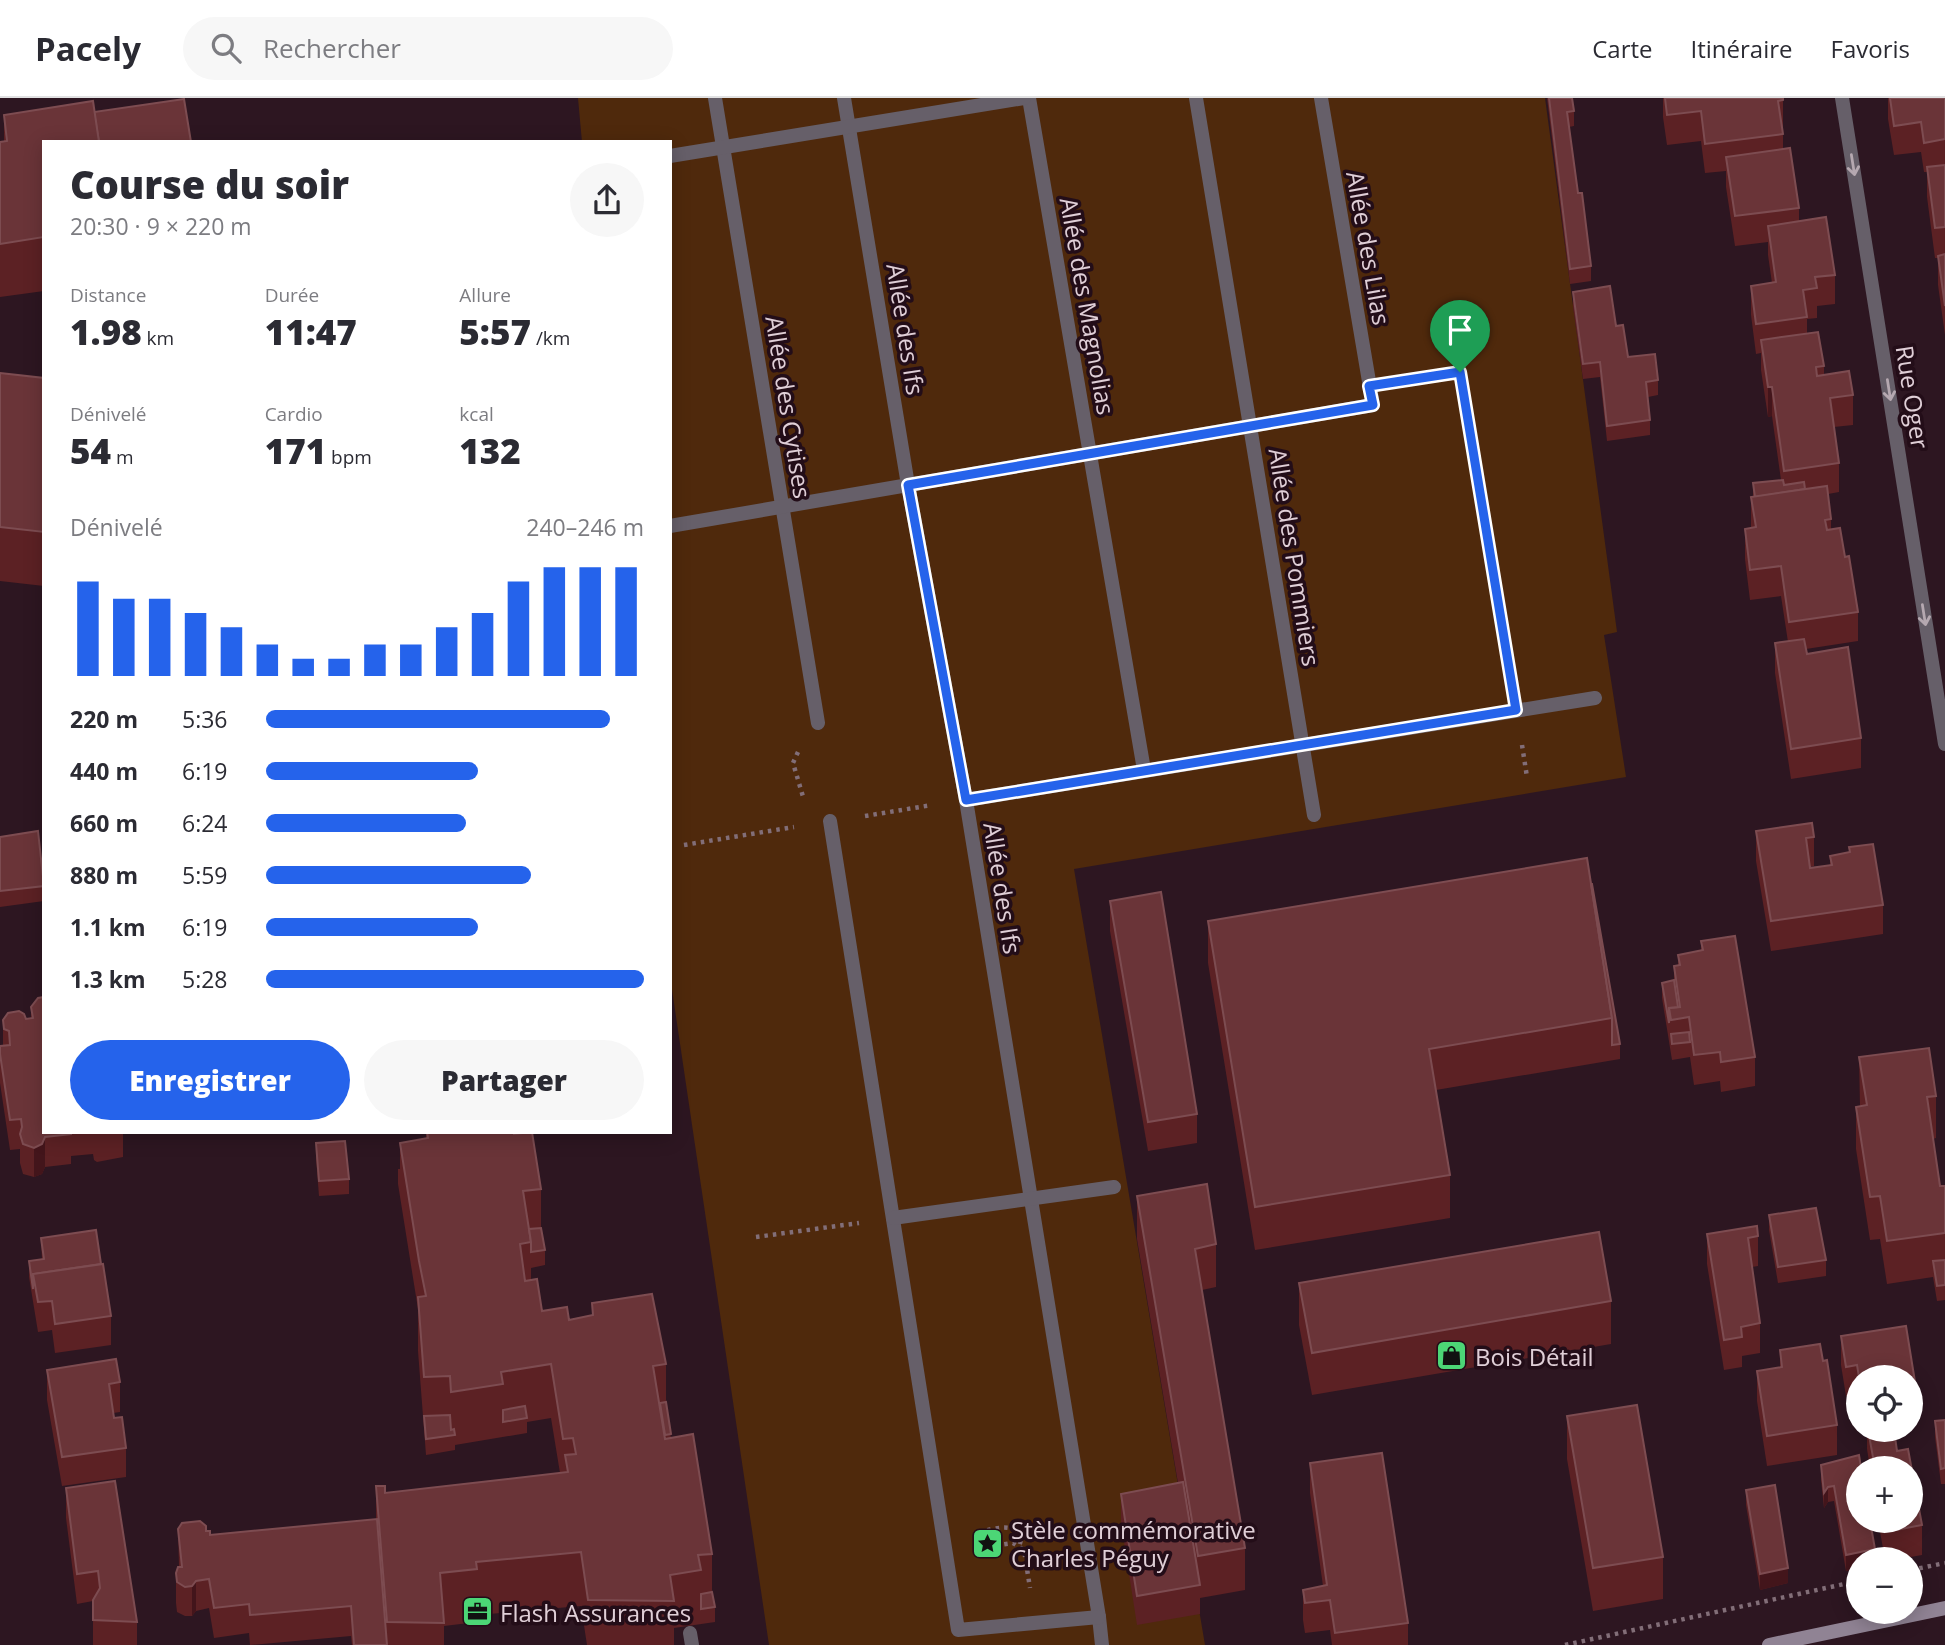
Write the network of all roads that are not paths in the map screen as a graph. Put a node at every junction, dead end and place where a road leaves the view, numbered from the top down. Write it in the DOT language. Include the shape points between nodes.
graph roads {
  1 [pos="715,98"];
  2 [pos="844,98"];
  3 [pos="1026,98"];
  4 [pos="1196,98"];
  5 [pos="1321,98"];
  6 [pos="1842,98"];
  7 [pos="849,127"];
  8 [pos="723,147"];
  9 [pos="672,156"];
  10 [pos="1250,427"];
  11 [pos="1090,454"];
  12 [pos="908,485"];
  13 [pos="782,506"];
  14 [pos="672,526"];
  15 [pos="1595,698"];
  16 [pos="818,723"];
  17 [pos="1945,744"];
  18 [pos="1303,745"];
  19 [pos="1144,770"];
  20 [pos="966,800"];
  21 [pos="1314,815"];
  22 [pos="830,821"];
  23 [pos="1114,1187"];
  24 [pos="1031,1198"];
  25 [pos="893,1218"];
  26 [pos="1945,1608"];
  27 [pos="1099,1617"];
  28 [pos="1102,1645"];
  29 [pos="1769,1645"];
  1 -- 8 [label="street, Allée des Cytises"];
  2 -- 7 [label="street, Allée des Ifs"];
  3 -- 7 [label="street"];
  3 -- 11 [label="street, Allée des Magnolias"];
  4 -- 10 [label="street, Allée des Pommiers"];
  5 -- 10 [label="street, Allée des Lilas" via="1373,405"];
  6 -- 17 [label="street, Rue Oger, one-way"];
  7 -- 8 [label="street"];
  7 -- 12 [label="street, Allée des Ifs"];
  8 -- 9 [label="street"];
  8 -- 13 [label="street, Allée des Cytises"];
  10 -- 11 [label="street"];
  10 -- 18 [label="street, Allée des Pommiers"];
  11 -- 12 [label="street"];
  11 -- 19 [label="street, Allée des Magnolias"];
  12 -- 13 [label="street"];
  12 -- 20 [label="street, Allée des Ifs"];
  13 -- 14 [label="street"];
  13 -- 16 [label="street, Allée des Cytises"];
  15 -- 18 [label="street"];
  18 -- 19 [label="street"];
  18 -- 21 [label="street, Allée des Pommiers"];
  19 -- 20 [label="street"];
  20 -- 24 [label="street, Allée des Ifs"];
  22 -- 25 [label="street"];
  23 -- 24 [label="street"];
  24 -- 25 [label="street"];
  24 -- 27 [label="street, Allée des Ifs"];
  25 -- 27 [label="street" via="958,1630"];
  26 -- 29 [label="main road"];
  27 -- 28 [label="street, Allée des Ifs"];
}
